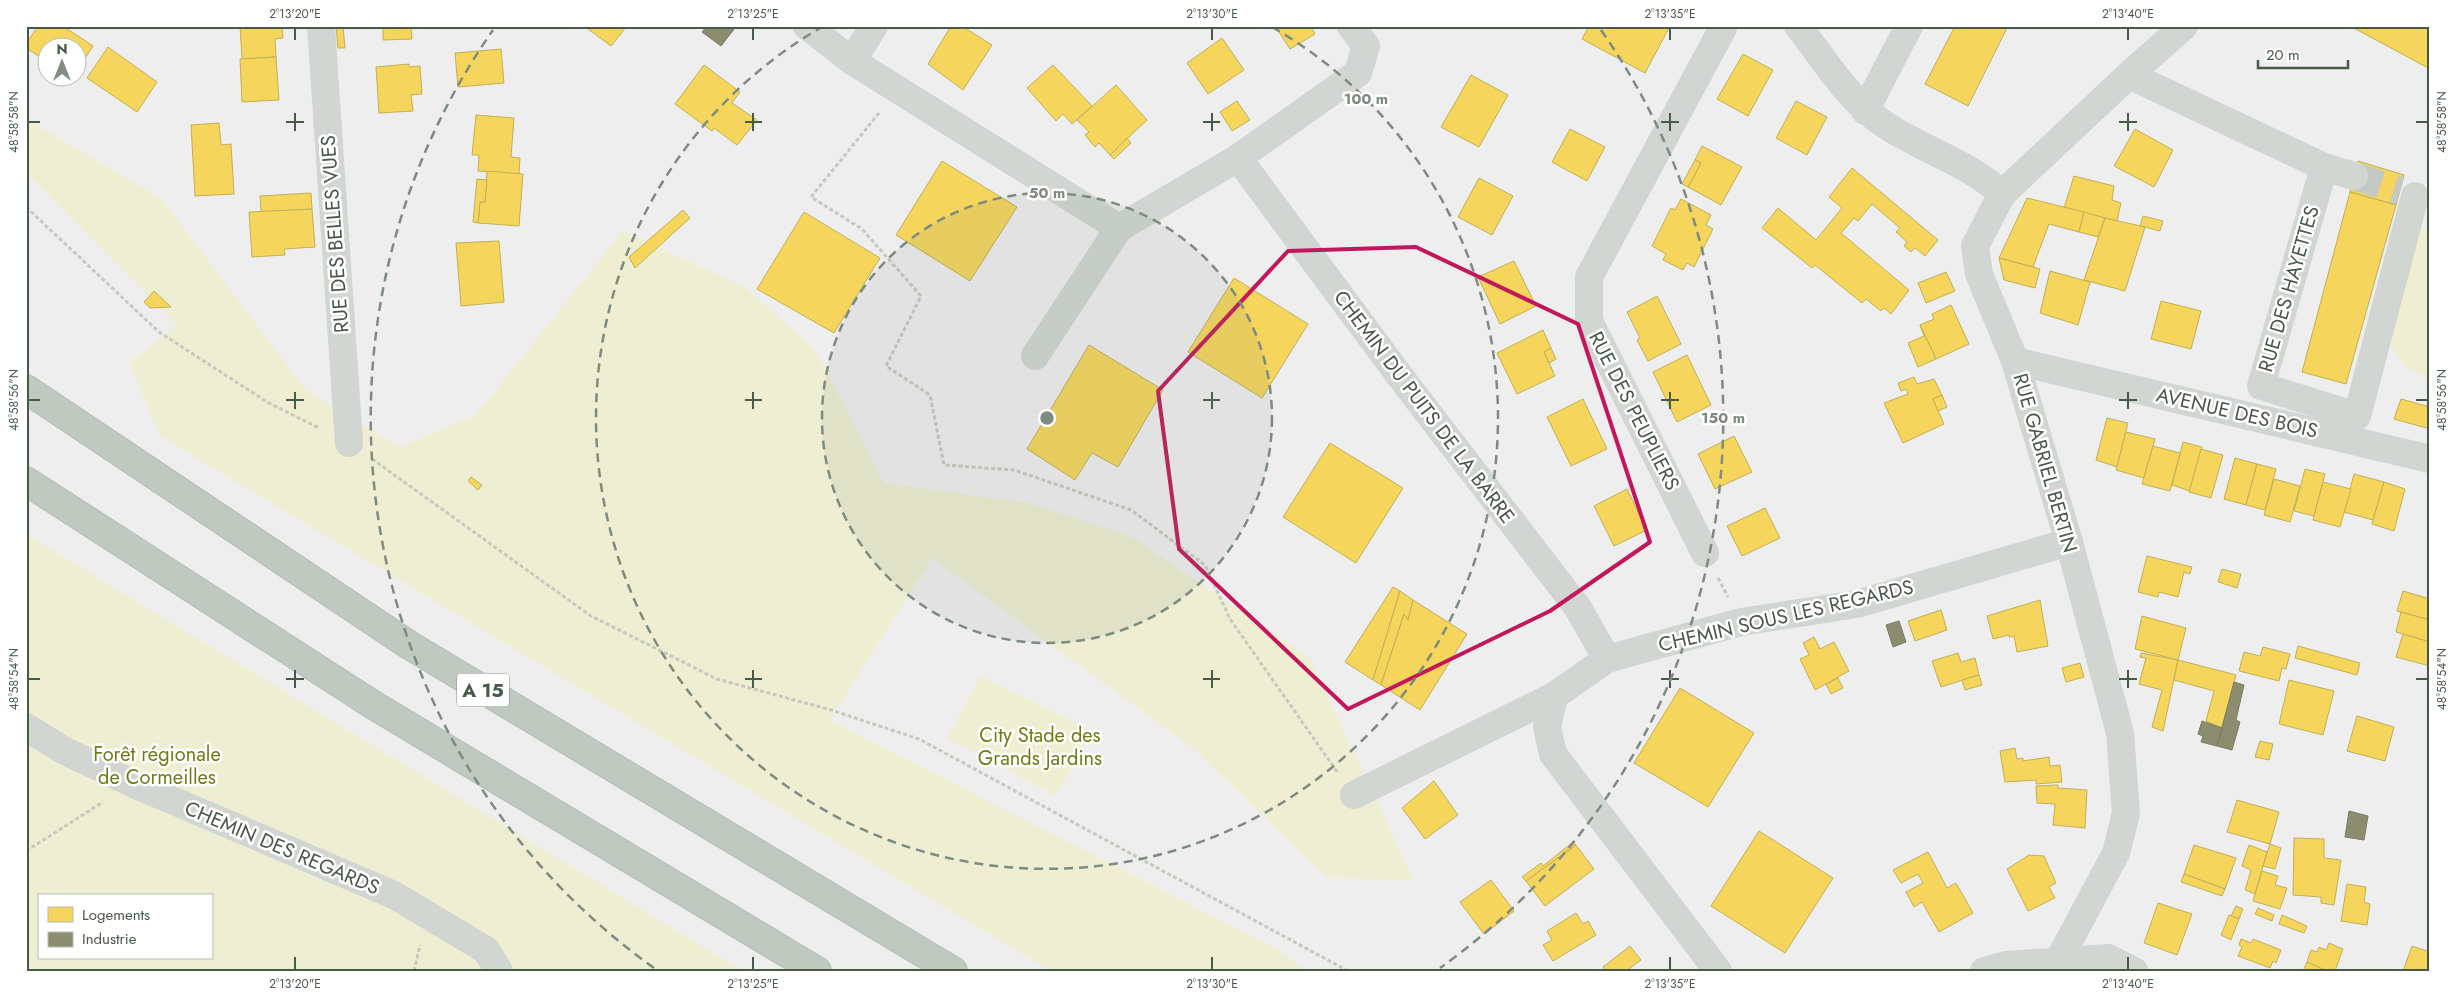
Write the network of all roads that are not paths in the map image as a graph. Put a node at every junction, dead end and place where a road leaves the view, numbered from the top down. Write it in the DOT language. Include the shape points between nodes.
graph roads {
  1 [pos="321,26"];
  2 [pos="807,26"];
  3 [pos="874,26"];
  4 [pos="1351,26"];
  5 [pos="1724,26"];
  6 [pos="1798,26"];
  7 [pos="1910,26"];
  8 [pos="2184,26"];
  9 [pos="852,60"];
  10 [pos="2129,75"];
  11 [pos="1865,111"];
  12 [pos="1238,158"];
  13 [pos="2324,167"];
  14 [pos="2354,176"];
  15 [pos="2002,194"];
  16 [pos="2415,196"];
  17 [pos="1119,228"];
  18 [pos="1035,356"];
  19 [pos="2015,361"];
  20 [pos="26,389"];
  21 [pos="349,442"];
  22 [pos="2430,459"];
  23 [pos="26,481"];
  24 [pos="2068,542"];
  25 [pos="1705,553"];
  26 [pos="1607,659"];
  27 [pos="1554,696"];
  28 [pos="26,727"];
  29 [pos="1354,795"];
  30 [pos="2055,966"];
  31 [pos="499,971"];
  32 [pos="817,971"];
  33 [pos="953,971"];
  34 [pos="1718,971"];
  35 [pos="1984,971"];
  36 [pos="2134,971"];
  1 -- 21 [label="street, RUE DES BELLES VUES"];
  2 -- 9 [label="street"];
  3 -- 9 [label="street"];
  4 -- 12 [label="street" via="1366,46 1358,72"];
  5 -- 25 [label="street, RUE DES PEUPLIERS" via="1589,277 1589,321"];
  6 -- 11 [label="street"];
  7 -- 11 [label="street"];
  8 -- 10 [label="street, RUE GABRIEL BERTIN"];
  9 -- 17 [label="street"];
  10 -- 13 [label="street"];
  10 -- 15 [label="street, RUE GABRIEL BERTIN"];
  11 -- 15 [label="street" via="1986,179"];
  12 -- 17 [label="street"];
  12 -- 26 [label="street, CHEMIN DU PUITS DE LA BARRE" via="1578,608"];
  13 -- 14 [label="street"];
  13 -- 16 [label="street, RUE DES HAYETTES" via="2261,386 2357,416"];
  15 -- 19 [label="street, RUE GABRIEL BERTIN" via="1974,246 1980,274"];
  17 -- 18 [label="street"];
  19 -- 22 [label="street, AVENUE DES BOIS"];
  19 -- 24 [label="street, RUE GABRIEL BERTIN"];
  20 -- 33 [label="highway, A 15" via="409,645"];
  23 -- 32 [label="highway" via="376,706"];
  24 -- 26 [label="street, CHEMIN SOUS LES REGARDS" via="1857,604 1741,622"];
  24 -- 30 [label="street, RUE GABRIEL BERTIN" via="2120,733 2126,813 2116,853"];
  26 -- 27 [label="street, CHEMIN SOUS LES REGARDS"];
  27 -- 29 [label="street, CHEMIN SOUS LES REGARDS"];
  27 -- 34 [label="street" via="1547,727 1554,754"];
  28 -- 31 [label="street, CHEMIN DES REGARDS" via="63,750 134,784 394,895 486,950"];
  30 -- 35 [label="street" via="2006,965"];
  30 -- 36 [label="street" via="2108,958"];
}
